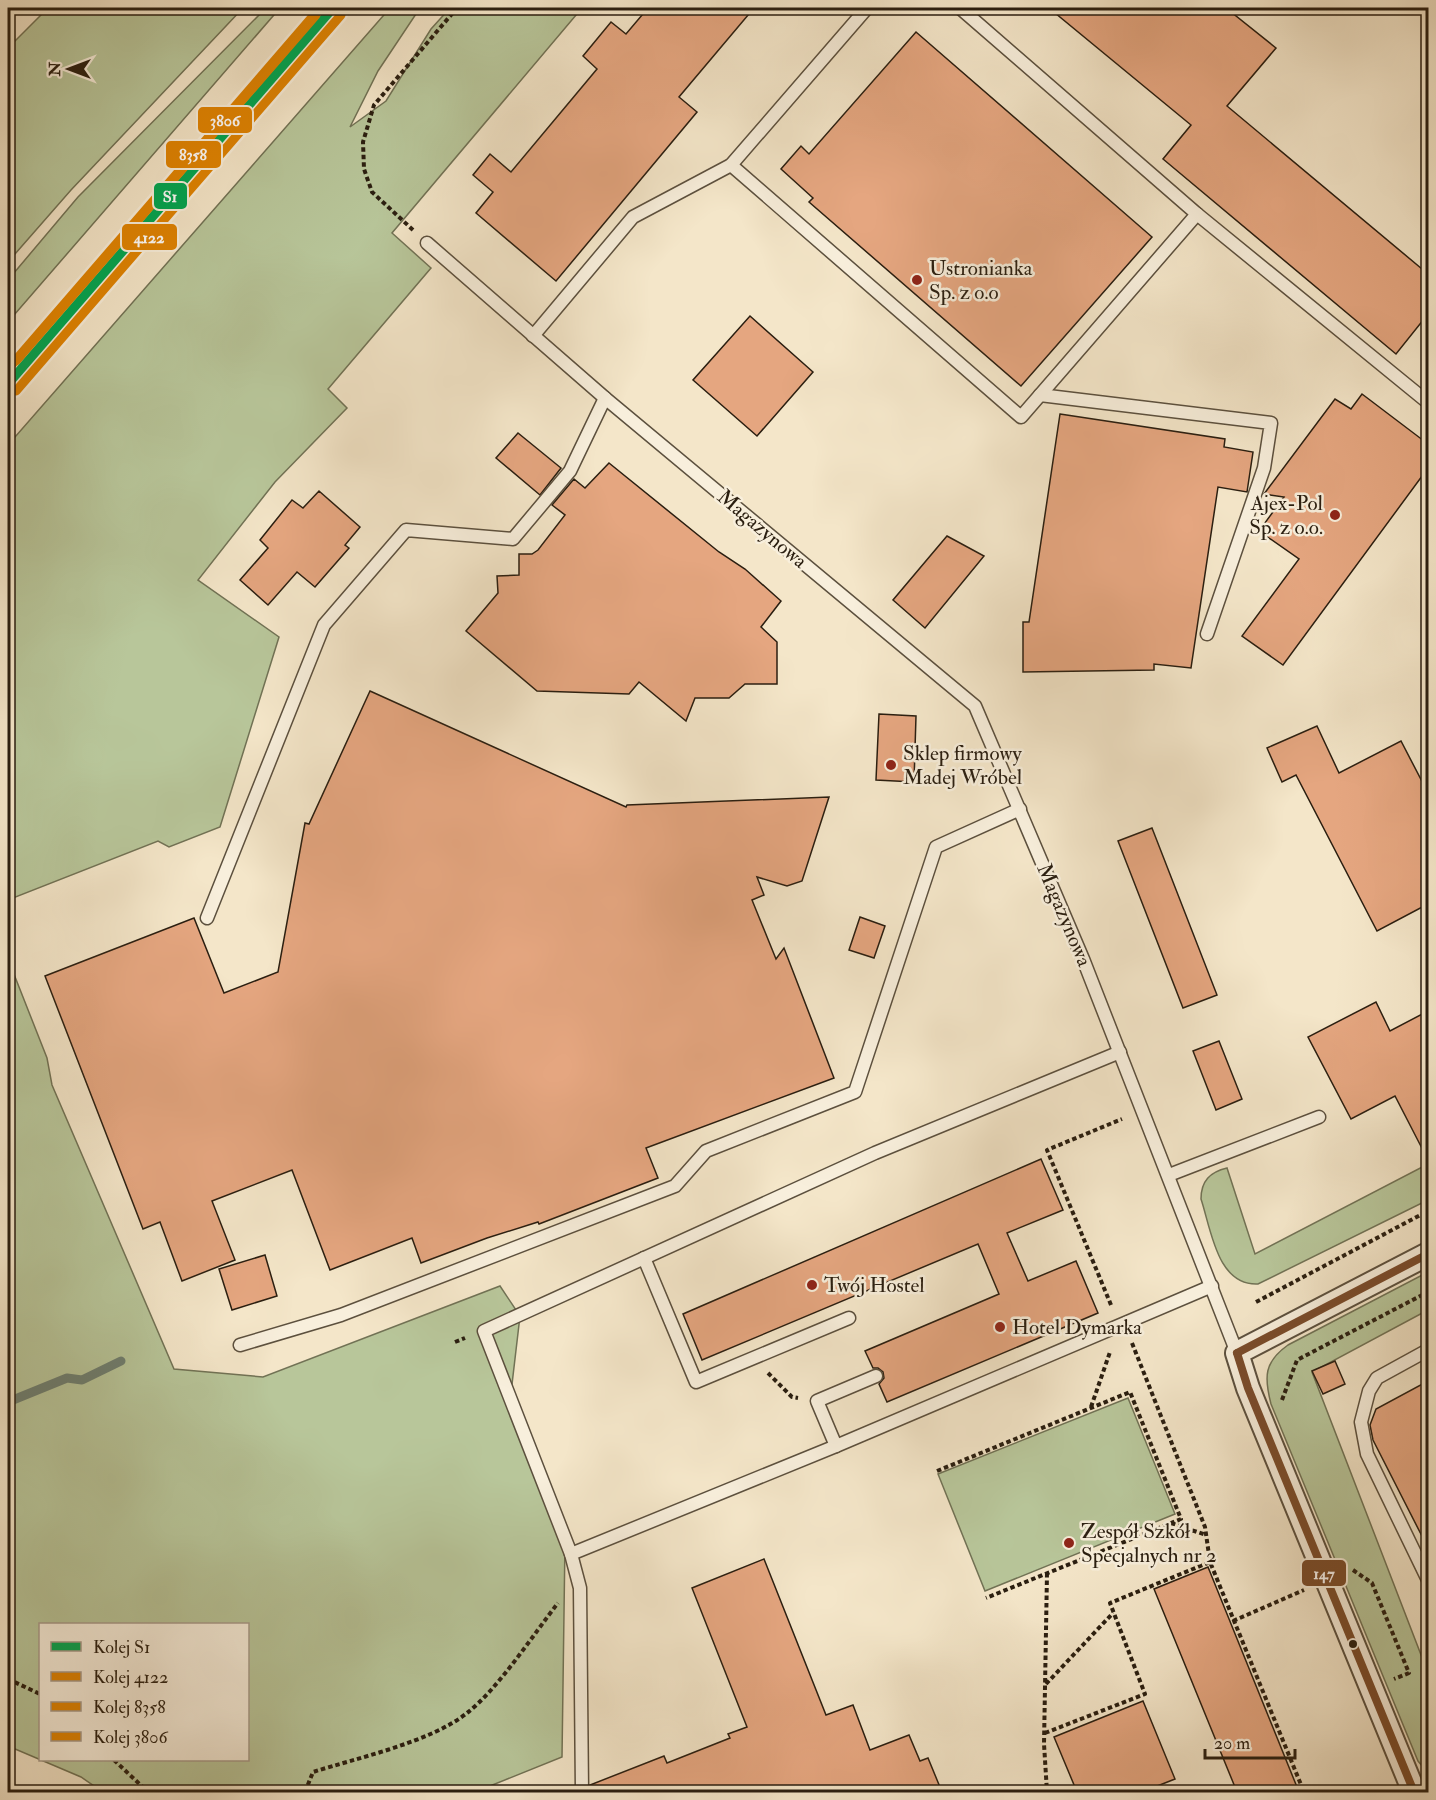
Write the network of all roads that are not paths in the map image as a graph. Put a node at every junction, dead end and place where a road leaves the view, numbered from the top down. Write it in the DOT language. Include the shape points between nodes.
graph roads {
  1 [pos="867,8"];
  2 [pos="960,8"];
  3 [pos="731,165"];
  4 [pos="1197,214"];
  5 [pos="427,243"];
  6 [pos="533,336"];
  7 [pos="1040,395"];
  8 [pos="1428,395"];
  9 [pos="604,398"];
  10 [pos="1207,634"];
  11 [pos="1020,809"];
  12 [pos="207,918"];
  13 [pos="1120,1052"];
  14 [pos="1319,1117"];
  15 [pos="1169,1175"];
  16 [pos="1428,1254"];
  17 [pos="644,1258"];
  18 [pos="1212,1286"];
  19 [pos="849,1318"];
  20 [pos="240,1345"];
  21 [pos="1428,1350"];
  22 [pos="1237,1353"];
  23 [pos="876,1376"];
  24 [pos="836,1446"];
  25 [pos="571,1554"];
  26 [pos="1428,1580"];
  27 [pos="582,1792"];
  28 [pos="1414,1792"];
  1 -- 3 [label="lane"];
  2 -- 4 [label="lane"];
  3 -- 6 [label="lane" via="633,217"];
  3 -- 7 [label="lane" via="1021,417"];
  4 -- 7 [label="lane"];
  4 -- 8 [label="lane" via="1425,400"];
  5 -- 6 [label="lane, Magazynowa"];
  6 -- 9 [label="lane, Magazynowa"];
  7 -- 10 [label="lane" via="1271,423 1264,468"];
  9 -- 11 [label="lane, Magazynowa" via="975,706"];
  9 -- 12 [label="lane" via="570,471 513,539 406,530 324,625"];
  11 -- 13 [label="lane, Magazynowa"];
  11 -- 20 [label="lane" via="936,847 855,1092 706,1151 675,1186 341,1315"];
  13 -- 15 [label="lane, Magazynowa"];
  13 -- 17 [label="lane" via="875,1153"];
  14 -- 15 [label="lane"];
  15 -- 18 [label="lane, Magazynowa"];
  16 -- 22 [label="street"];
  17 -- 19 [label="lane" via="696,1382"];
  17 -- 25 [label="lane" via="484,1331"];
  18 -- 22 [label="lane, Magazynowa"];
  18 -- 24 [label="lane"];
  21 -- 26 [label="lane" via="1377,1378 1369,1391 1361,1422 1367,1454"];
  22 -- 28 [label="street, Magazynowa" via="1252,1399"];
  23 -- 24 [label="lane" via="817,1401"];
  24 -- 25 [label="lane"];
  25 -- 27 [label="lane" via="580,1588"];
}
